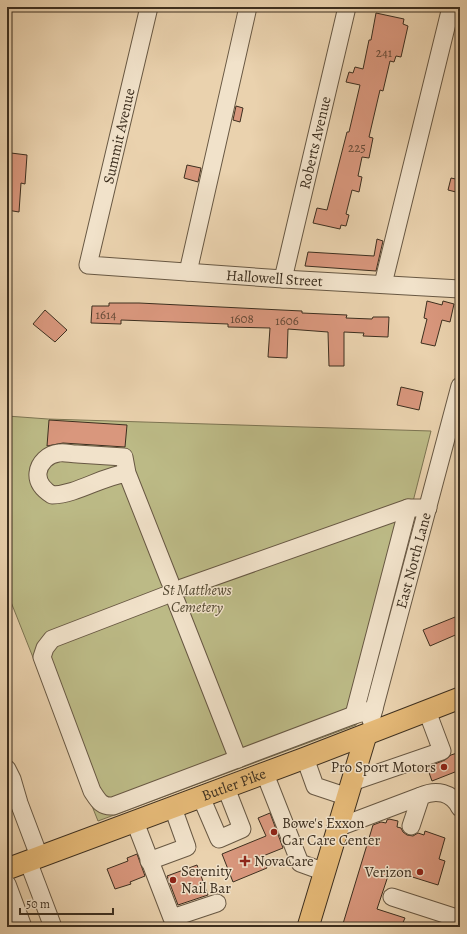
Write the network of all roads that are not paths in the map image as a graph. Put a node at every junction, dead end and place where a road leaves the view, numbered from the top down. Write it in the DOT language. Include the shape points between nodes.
graph roads {
  1 [pos="149,7"];
  2 [pos="248,7"];
  3 [pos="347,7"];
  4 [pos="450,7"];
  5 [pos="88,265"];
  6 [pos="188,272"];
  7 [pos="283,279"];
  8 [pos="383,284"];
  9 [pos="460,289"];
  10 [pos="460,386"];
  11 [pos="127,473"];
  12 [pos="408,508"];
  13 [pos="428,508"];
  14 [pos="173,592"];
  15 [pos="458,703"];
  16 [pos="374,709"];
  17 [pos="427,711"];
  18 [pos="354,715"];
  19 [pos="366,735"];
  20 [pos="305,758"];
  21 [pos="238,759"];
  22 [pos="7,769"];
  23 [pos="265,774"];
  24 [pos="226,788"];
  25 [pos="350,790"];
  26 [pos="421,796"];
  27 [pos="201,797"];
  28 [pos="173,808"];
  29 [pos="460,808"];
  30 [pos="135,822"];
  31 [pos="411,826"];
  32 [pos="339,827"];
  33 [pos="33,859"];
  34 [pos="149,860"];
  35 [pos="7,869"];
  36 [pos="325,872"];
  37 [pos="7,884"];
  38 [pos="392,897"];
  39 [pos="217,903"];
  40 [pos="460,919"];
  41 [pos="23,927"];
  42 [pos="53,927"];
  43 [pos="308,927"];
  1 -- 5 [label="street, Summit Avenue"];
  2 -- 6 [label="street"];
  3 -- 7 [label="street, Roberts Avenue"];
  4 -- 8 [label="street"];
  5 -- 6 [label="street, Hallowell Street"];
  6 -- 7 [label="street, Hallowell Street"];
  7 -- 8 [label="street, Hallowell Street"];
  8 -- 9 [label="street, Hallowell Street"];
  10 -- 13 [label="street, East North Lane"];
  11 -- 11 [label="street" via="124,457 58,453 47,457 39,465 38,474 41,486 52,495 70,493 101,479"];
  11 -- 14 [label="street"];
  12 -- 13 [label="street"];
  12 -- 14 [label="street"];
  12 -- 18 [label="street"];
  13 -- 16 [label="street, East North Lane"];
  14 -- 21 [label="street"];
  14 -- 21 [label="street" via="52,639 45,648 42,657 92,791 100,803 107,807 114,806"];
  15 -- 17 [label="main road, Butler Pike"];
  16 -- 18 [label="street"];
  16 -- 19 [label="street, East North Lane"];
  17 -- 19 [label="main road, Butler Pike"];
  17 -- 25 [label="street" via="442,750"];
  18 -- 21 [label="street"];
  19 -- 20 [label="main road, Butler Pike"];
  19 -- 25 [label="main road"];
  20 -- 23 [label="main road, Butler Pike"];
  20 -- 25 [label="street" via="315,786"];
  22 -- 33 [label="street" via="19,803"];
  23 -- 24 [label="main road, Butler Pike"];
  23 -- 36 [label="street" via="300,863"];
  24 -- 27 [label="main road, Butler Pike"];
  24 -- 27 [label="street" via="242,829 219,839"];
  25 -- 32 [label="main road"];
  26 -- 29 [label="street" via="428,792 445,793"];
  26 -- 31 [label="street"];
  26 -- 32 [label="street"];
  27 -- 28 [label="main road, Butler Pike"];
  28 -- 30 [label="main road, Butler Pike"];
  28 -- 34 [label="street" via="187,847"];
  30 -- 33 [label="main road, Butler Pike"];
  30 -- 34 [label="street"];
  32 -- 36 [label="main road"];
  33 -- 35 [label="main road, Butler Pike"];
  33 -- 42 [label="street"];
  34 -- 39 [label="street" via="172,918"];
  36 -- 43 [label="main road"];
  37 -- 41 [label="street"];
  38 -- 40 [label="street"];
}
